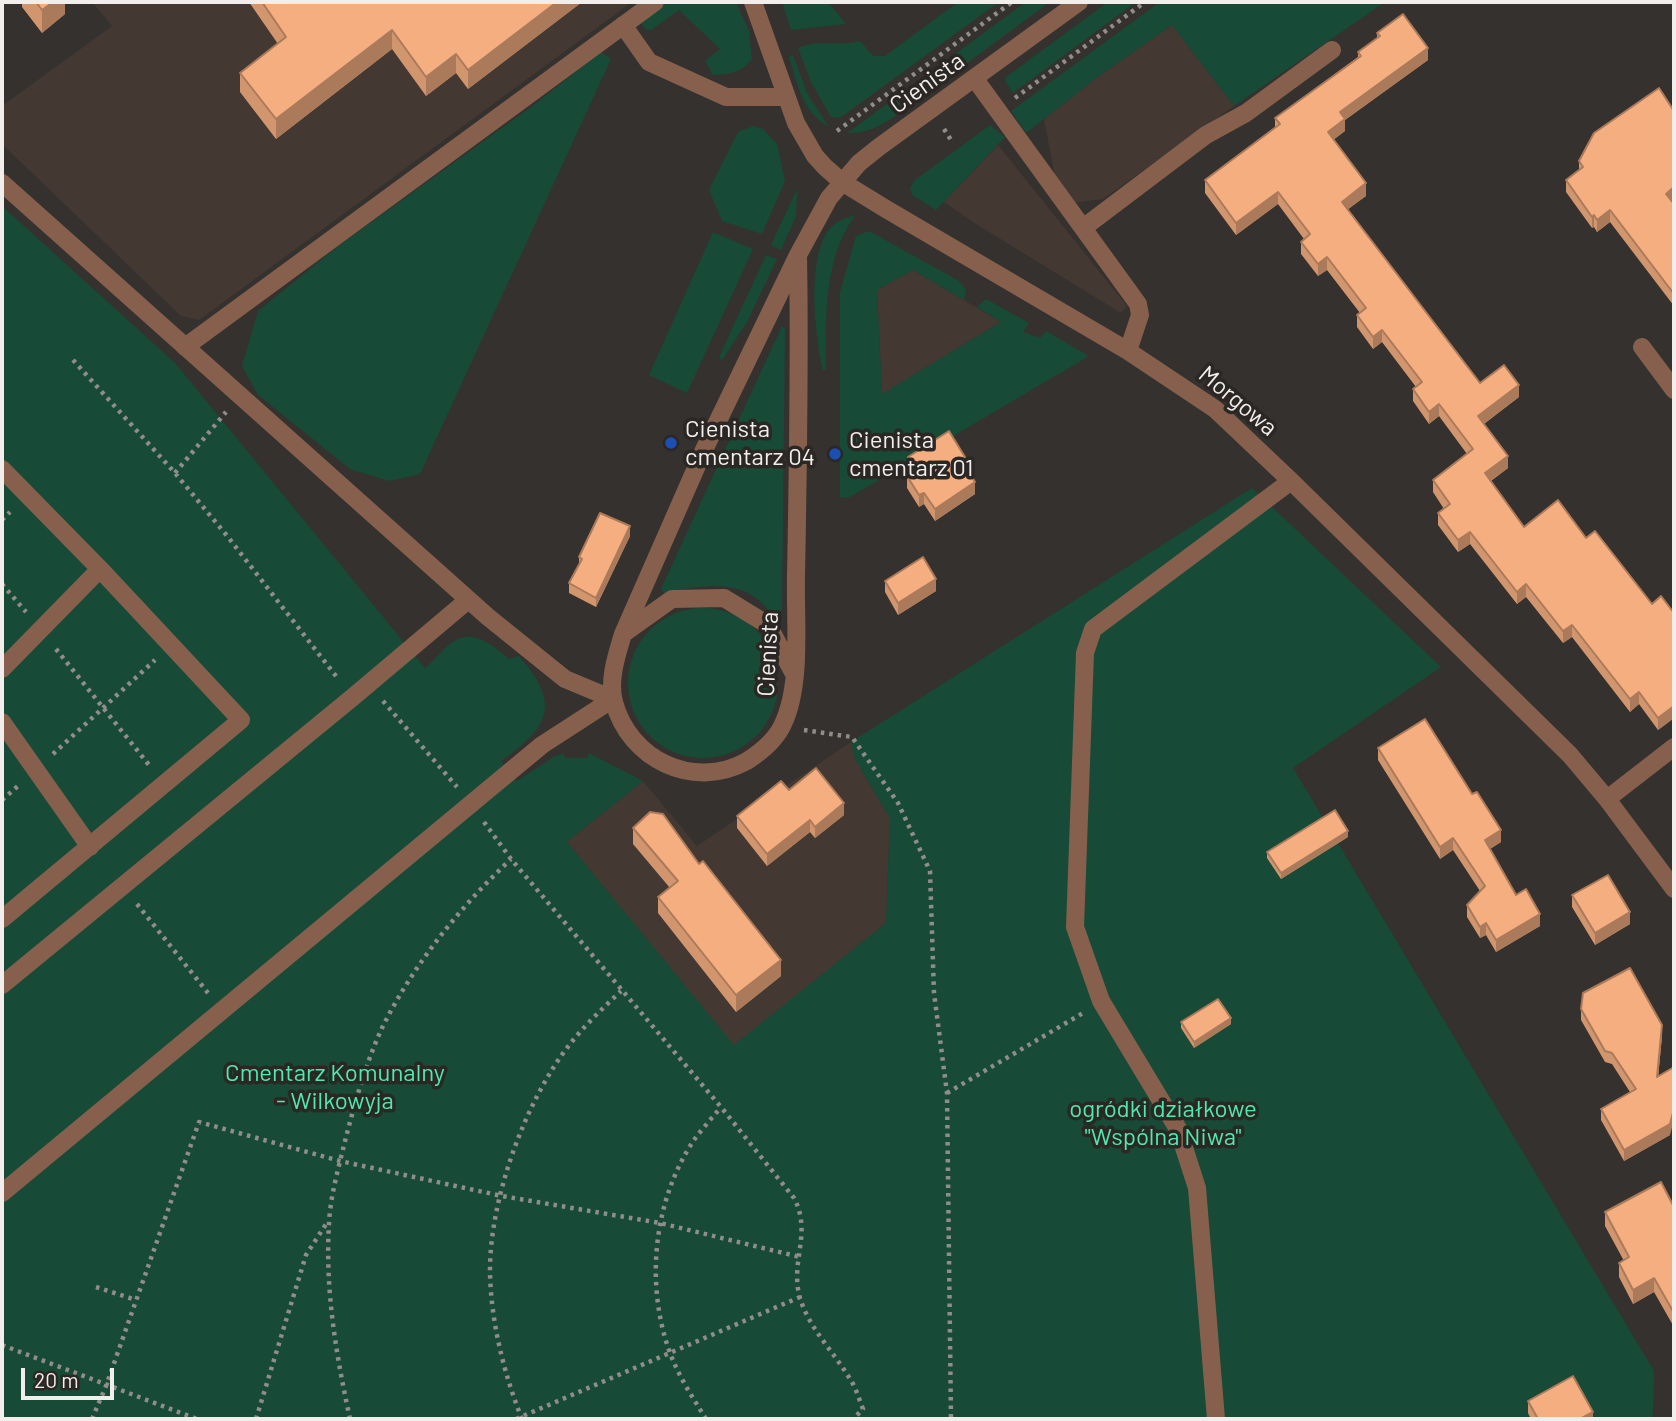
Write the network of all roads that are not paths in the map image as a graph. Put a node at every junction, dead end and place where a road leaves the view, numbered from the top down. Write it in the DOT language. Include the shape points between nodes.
graph roads {
  1 [pos="655,2"];
  2 [pos="753,2"];
  3 [pos="1079,2"];
  4 [pos="623,25"];
  5 [pos="1332,50"];
  6 [pos="975,79"];
  7 [pos="785,97"];
  8 [pos="842,182"];
  9 [pos="2,183"];
  10 [pos="1083,228"];
  11 [pos="797,255"];
  12 [pos="185,347"];
  13 [pos="1642,347"];
  14 [pos="1128,351"];
  15 [pos="1674,390"];
  16 [pos="2,469"];
  17 [pos="1291,481"];
  18 [pos="100,569"];
  19 [pos="468,600"];
  20 [pos="623,634"];
  21 [pos="2,669"];
  22 [pos="794,673"];
  23 [pos="613,699"];
  24 [pos="2,722"];
  25 [pos="1674,747"];
  26 [pos="1607,799"];
  27 [pos="90,847"];
  28 [pos="1674,889"];
  29 [pos="2,919"];
  30 [pos="2,985"];
  31 [pos="2,1193"];
  32 [pos="1216,1419"];
  1 -- 4 [label="street"];
  2 -- 7 [label="street, Morgowa"];
  3 -- 6 [label="street, Cienista"];
  4 -- 7 [label="street" via="649,62 726,97"];
  4 -- 12 [label="street"];
  5 -- 10 [label="street" via="1247,113 1206,135"];
  6 -- 8 [label="street, Cienista" via="879,148"];
  6 -- 10 [label="street"];
  7 -- 8 [label="street, Morgowa" via="815,156"];
  8 -- 11 [label="street, Cienista"];
  8 -- 14 [label="street, Morgowa"];
  9 -- 12 [label="street"];
  10 -- 14 [label="street" via="1140,310"];
  11 -- 20 [label="street, Cienista"];
  11 -- 22 [label="street, Cienista"];
  12 -- 19 [label="street"];
  13 -- 15 [label="street"];
  14 -- 17 [label="street, Morgowa" via="1215,409"];
  16 -- 18 [label="street"];
  17 -- 26 [label="street, Morgowa" via="1526,710"];
  17 -- 32 [label="street" via="1093,629 1084,653 1075,927 1101,1001 1178,1129 1197,1188"];
  18 -- 21 [label="street"];
  18 -- 27 [label="street" via="241,720"];
  19 -- 23 [label="street" via="565,679"];
  19 -- 30 [label="street"];
  20 -- 22 [label="street" via="672,600 724,598 768,625"];
  20 -- 23 [label="street, Cienista"];
  22 -- 23 [label="street, Cienista" via="789,709 771,742 743,763 713,773 698,774 666,765 637,746"];
  23 -- 31 [label="street" via="542,745"];
  24 -- 27 [label="street"];
  25 -- 26 [label="street"];
  26 -- 28 [label="street, Morgowa"];
  27 -- 29 [label="street"];
}
